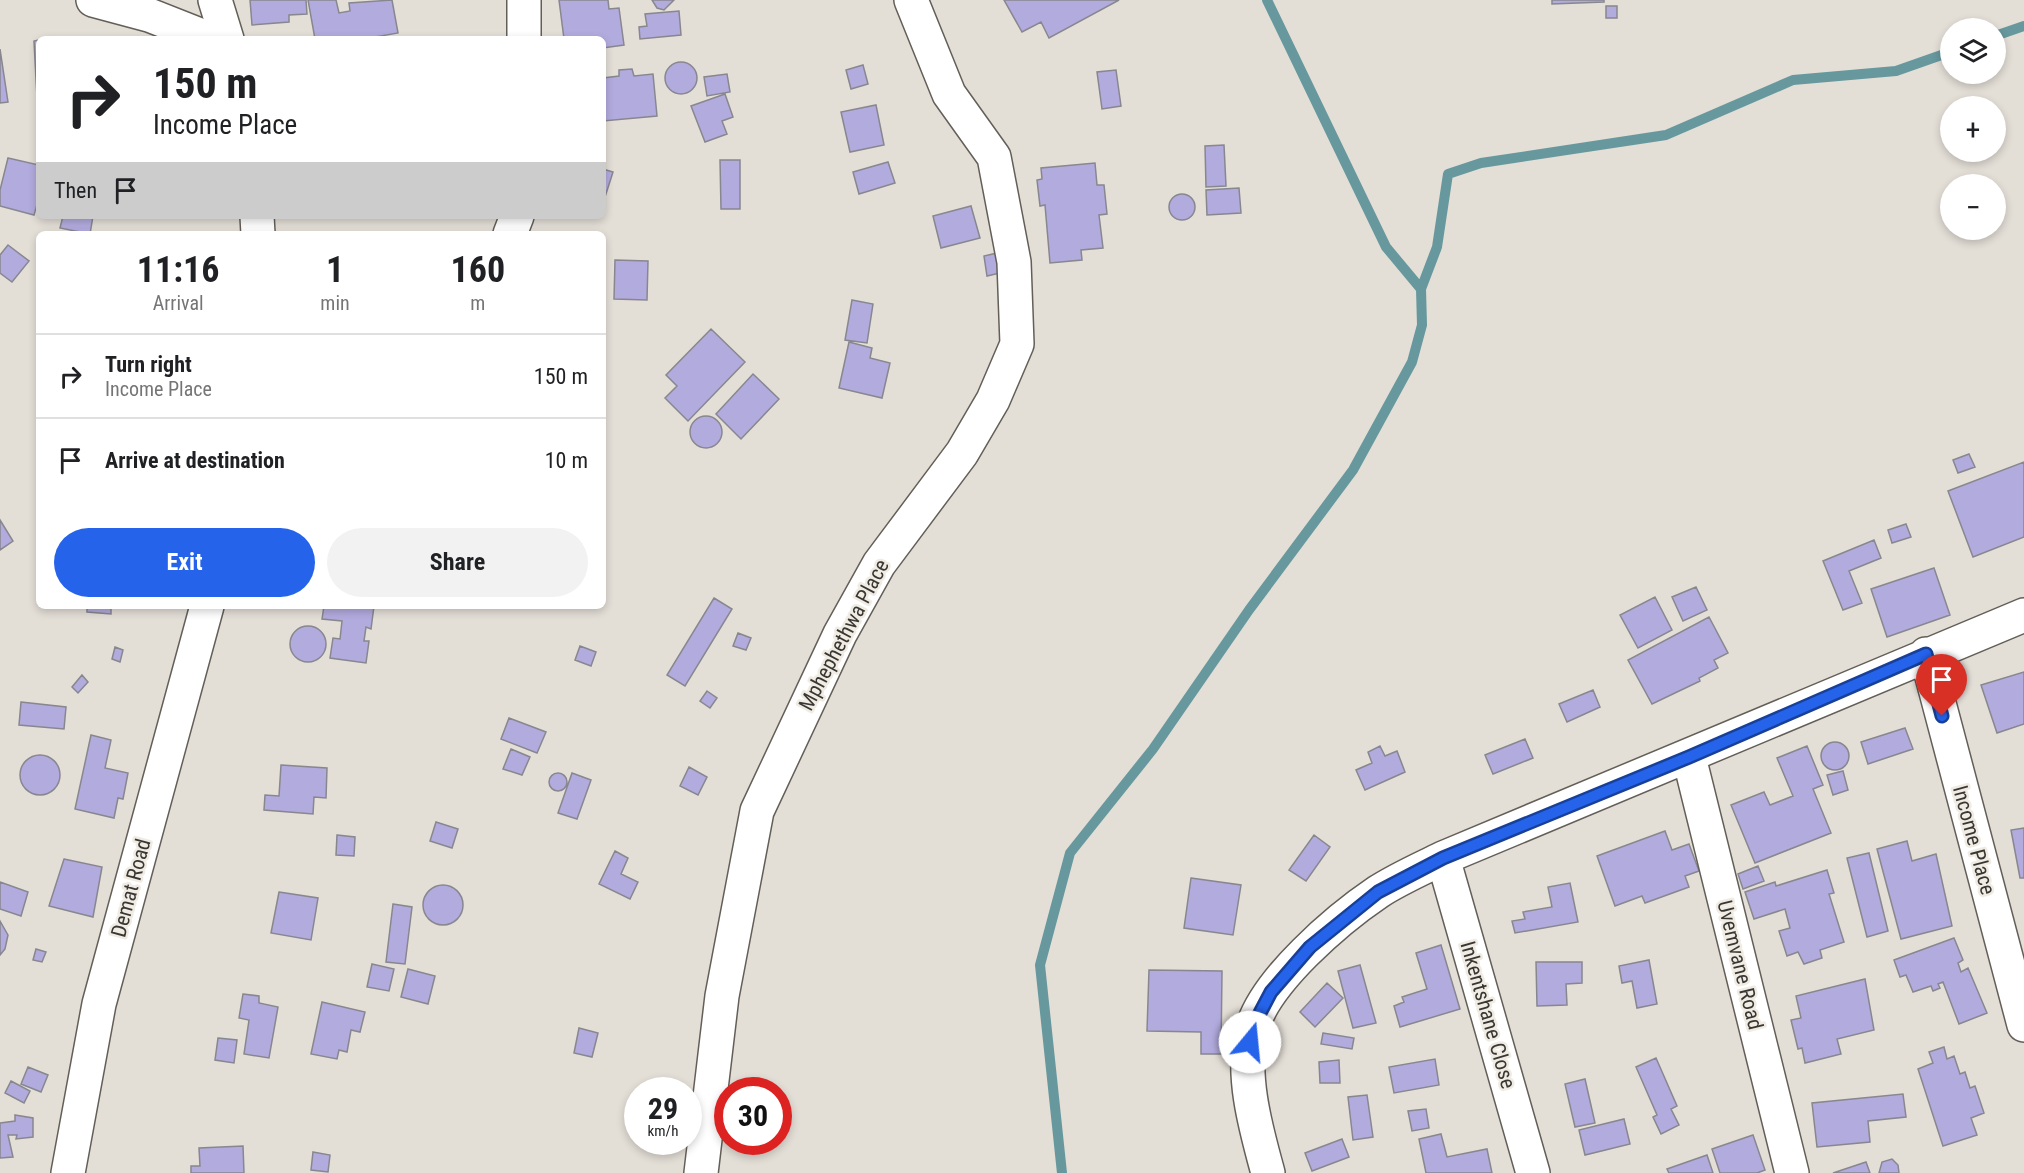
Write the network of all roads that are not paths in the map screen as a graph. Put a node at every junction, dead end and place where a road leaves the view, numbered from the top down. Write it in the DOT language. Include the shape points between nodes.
graph roads {
  1 [pos="93,0"];
  2 [pos="215,0"];
  3 [pos="524,0"];
  4 [pos="911,0"];
  5 [pos="202,36"];
  6 [pos="226,36"];
  7 [pos="524,36"];
  8 [pos="206,609"];
  9 [pos="2024,615"];
  10 [pos="1926,654"];
  11 [pos="1689,757"];
  12 [pos="1443,858"];
  13 [pos="2024,1025"];
  14 [pos="68,1173"];
  15 [pos="701,1173"];
  16 [pos="1268,1173"];
  17 [pos="1533,1173"];
  18 [pos="1792,1173"];
  1 -- 5 [label="street" via="149,15"];
  2 -- 6 [label="street"];
  3 -- 7 [label="street"];
  4 -- 15 [label="street, Mphephethwa Place" via="949,94 994,157 1014,262 1017,344 993,400 962,453 873,574 840,634 757,811 722,996"];
  8 -- 14 [label="street, Demat Road" via="99,1004"];
  9 -- 10 [label="street"];
  10 -- 11 [label="street"];
  10 -- 13 [label="street, Income Place"];
  11 -- 12 [label="street"];
  11 -- 18 [label="street, Uvemvane Road"];
  12 -- 16 [label="street" via="1378,892 1310,947 1271,992 1252,1028 1249,1057 1257,1133"];
  12 -- 17 [label="street, Inkentshane Close"];
}
